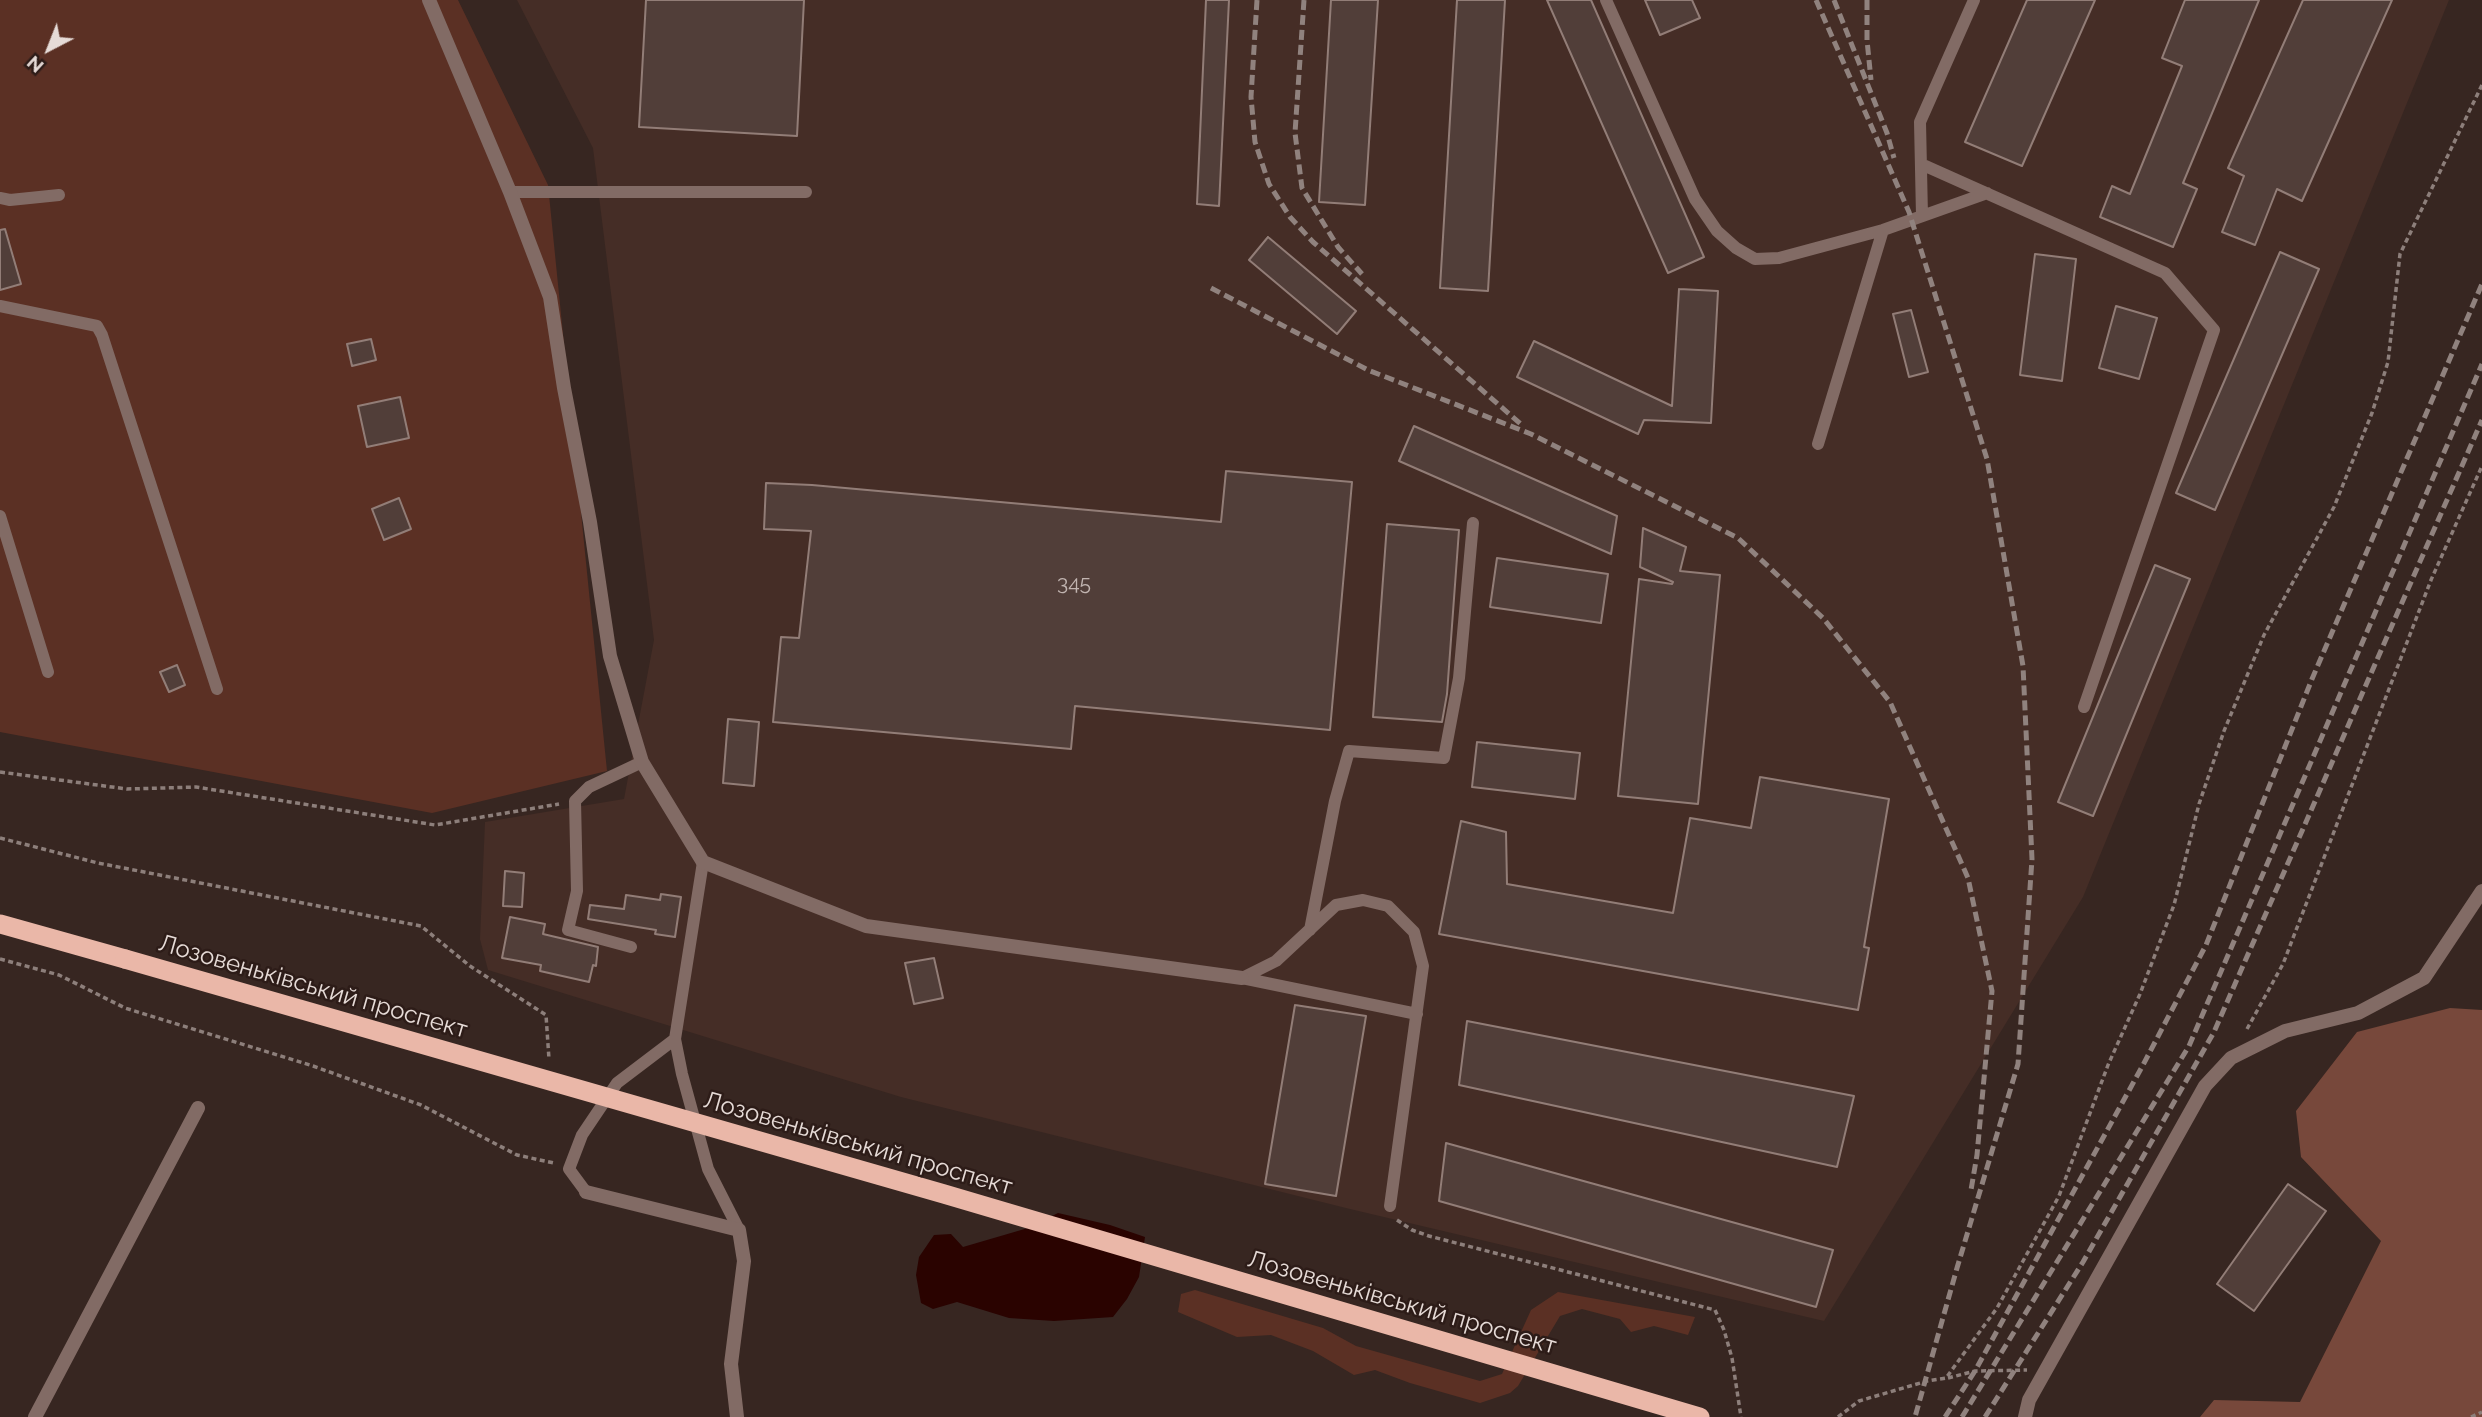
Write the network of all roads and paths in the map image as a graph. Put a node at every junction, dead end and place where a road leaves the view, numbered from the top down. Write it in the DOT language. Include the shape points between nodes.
graph roads {
  1 [pos="429,0"];
  2 [pos="1606,0"];
  3 [pos="1974,0"];
  4 [pos="2482,85"];
  5 [pos="1921,164"];
  6 [pos="510,192"];
  7 [pos="806,192"];
  8 [pos="1987,193"];
  9 [pos="59,195"];
  10 [pos="0,198"];
  11 [pos="1922,216"];
  12 [pos="1883,230"];
  13 [pos="0,306"];
  14 [pos="1818,444"];
  15 [pos="2482,466"];
  16 [pos="0,516"];
  17 [pos="1473,523"];
  18 [pos="48,672"];
  19 [pos="217,689"];
  20 [pos="2084,707"];
  21 [pos="642,762"];
  22 [pos="0,772"];
  23 [pos="575,801"];
  24 [pos="0,838"];
  25 [pos="703,862"];
  26 [pos="2482,891"];
  27 [pos="0,924"];
  28 [pos="1310,930"];
  29 [pos="631,947"];
  30 [pos="0,959"];
  31 [pos="1242,978"];
  32 [pos="1417,1014"];
  33 [pos="675,1039"];
  34 [pos="2231,1058"];
  35 [pos="550,1066"];
  36 [pos="198,1108"];
  37 [pos="569,1169"];
  38 [pos="586,1192"];
  39 [pos="1390,1206"];
  40 [pos="739,1230"];
  41 [pos="2045,1372"];
  42 [pos="1946,1378"];
  43 [pos="2482,1412"];
  44 [pos="35,1417"];
  45 [pos="737,1417"];
  46 [pos="1700,1417"];
  47 [pos="1741,1417"];
  48 [pos="1838,1417"];
  49 [pos="2025,1417"];
  50 [pos="2470,1417"];
  1 -- 6 [label="street"];
  2 -- 12 [label="lane" via="1695,199 1717,232 1736,248 1755,259 1779,258"];
  3 -- 5 [label="lane" via="1920,122"];
  4 -- 42 [label="path" via="2400,254 2388,362 2372,413 2334,507 2264,635 2224,731 2199,804 2174,905 2059,1196 1997,1308"];
  5 -- 8 [label="lane"];
  5 -- 11 [label="lane"];
  6 -- 7 [label="lane"];
  6 -- 21 [label="street" via="550,298 610,656"];
  8 -- 11 [label="lane"];
  8 -- 20 [label="lane" via="2165,273 2214,330"];
  9 -- 10 [label="lane" via="10,201"];
  11 -- 12 [label="lane"];
  12 -- 14 [label="lane"];
  13 -- 19 [label="lane" via="97,326"];
  15 -- 34 [label="path" via="2431,580 2283,964"];
  16 -- 18 [label="lane"];
  17 -- 28 [label="lane" via="1459,678 1444,758 1349,751"];
  21 -- 23 [label="lane" via="589,787"];
  21 -- 25 [label="street"];
  22 -- 23 [label="path" via="127,789 196,786 435,825"];
  23 -- 29 [label="lane" via="577,891 568,930"];
  24 -- 35 [label="path" via="98,863 421,926 470,966 546,1015"];
  25 -- 31 [label="street" via="866,926"];
  25 -- 33 [label="lane"];
  26 -- 34 [label="street" via="2424,978 2358,1013 2285,1031"];
  27 -- 46 [label="highway, Лозовеньківський проспект, bridge" via="944,1194"];
  28 -- 31 [label="lane" via="1276,961"];
  28 -- 32 [label="lane" via="1336,905 1363,900 1388,906 1414,932 1423,966"];
  30 -- 37 [label="path" via="59,975 125,1007 421,1105 517,1155"];
  31 -- 32 [label="lane"];
  32 -- 39 [label="lane"];
  33 -- 37 [label="lane" via="617,1083 582,1135"];
  33 -- 40 [label="lane" via="708,1169"];
  34 -- 41 [label="street" via="2206,1086"];
  36 -- 44 [label="street"];
  37 -- 38 [label="lane"];
  38 -- 40 [label="street"];
  39 -- 47 [label="path" via="1399,1222 1429,1236 1715,1310 1732,1358"];
  40 -- 45 [label="street" via="744,1261 731,1364"];
  41 -- 42 [label="path" via="1975,1371"];
  41 -- 49 [label="street"];
  42 -- 48 [label="path" via="1859,1401"];
  43 -- 50 [label="path"];
}
